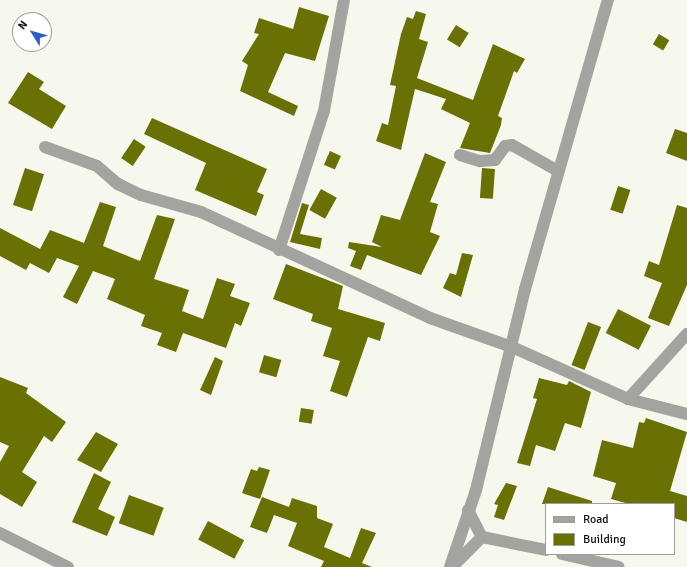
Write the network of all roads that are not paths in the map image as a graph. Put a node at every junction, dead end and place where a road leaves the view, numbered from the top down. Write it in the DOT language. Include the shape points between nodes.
graph roads {
  1 [pos="344,0"];
  2 [pos="608,0"];
  3 [pos="44,146"];
  4 [pos="460,155"];
  5 [pos="558,171"];
  6 [pos="279,250"];
  7 [pos="687,334"];
  8 [pos="512,347"];
  9 [pos="628,399"];
  10 [pos="687,414"];
  11 [pos="468,510"];
  12 [pos="0,533"];
  13 [pos="482,536"];
  14 [pos="545,550"];
  15 [pos="566,555"];
  16 [pos="68,567"];
  17 [pos="451,567"];
  18 [pos="619,567"];
  1 -- 6 [label="street" via="324,111"];
  2 -- 5 [label="street" via="587,82"];
  3 -- 6 [label="street" via="97,166 118,184 141,195 201,212"];
  4 -- 5 [label="street" via="480,161 495,160 505,146 512,145"];
  5 -- 8 [label="street"];
  6 -- 8 [label="street" via="430,318"];
  7 -- 9 [label="street"];
  8 -- 9 [label="street"];
  8 -- 11 [label="street"];
  9 -- 10 [label="street"];
  11 -- 13 [label="street"];
  11 -- 17 [label="street"];
  12 -- 16 [label="street"];
  13 -- 14 [label="street"];
  13 -- 17 [label="street"];
  15 -- 18 [label="street"];
}
